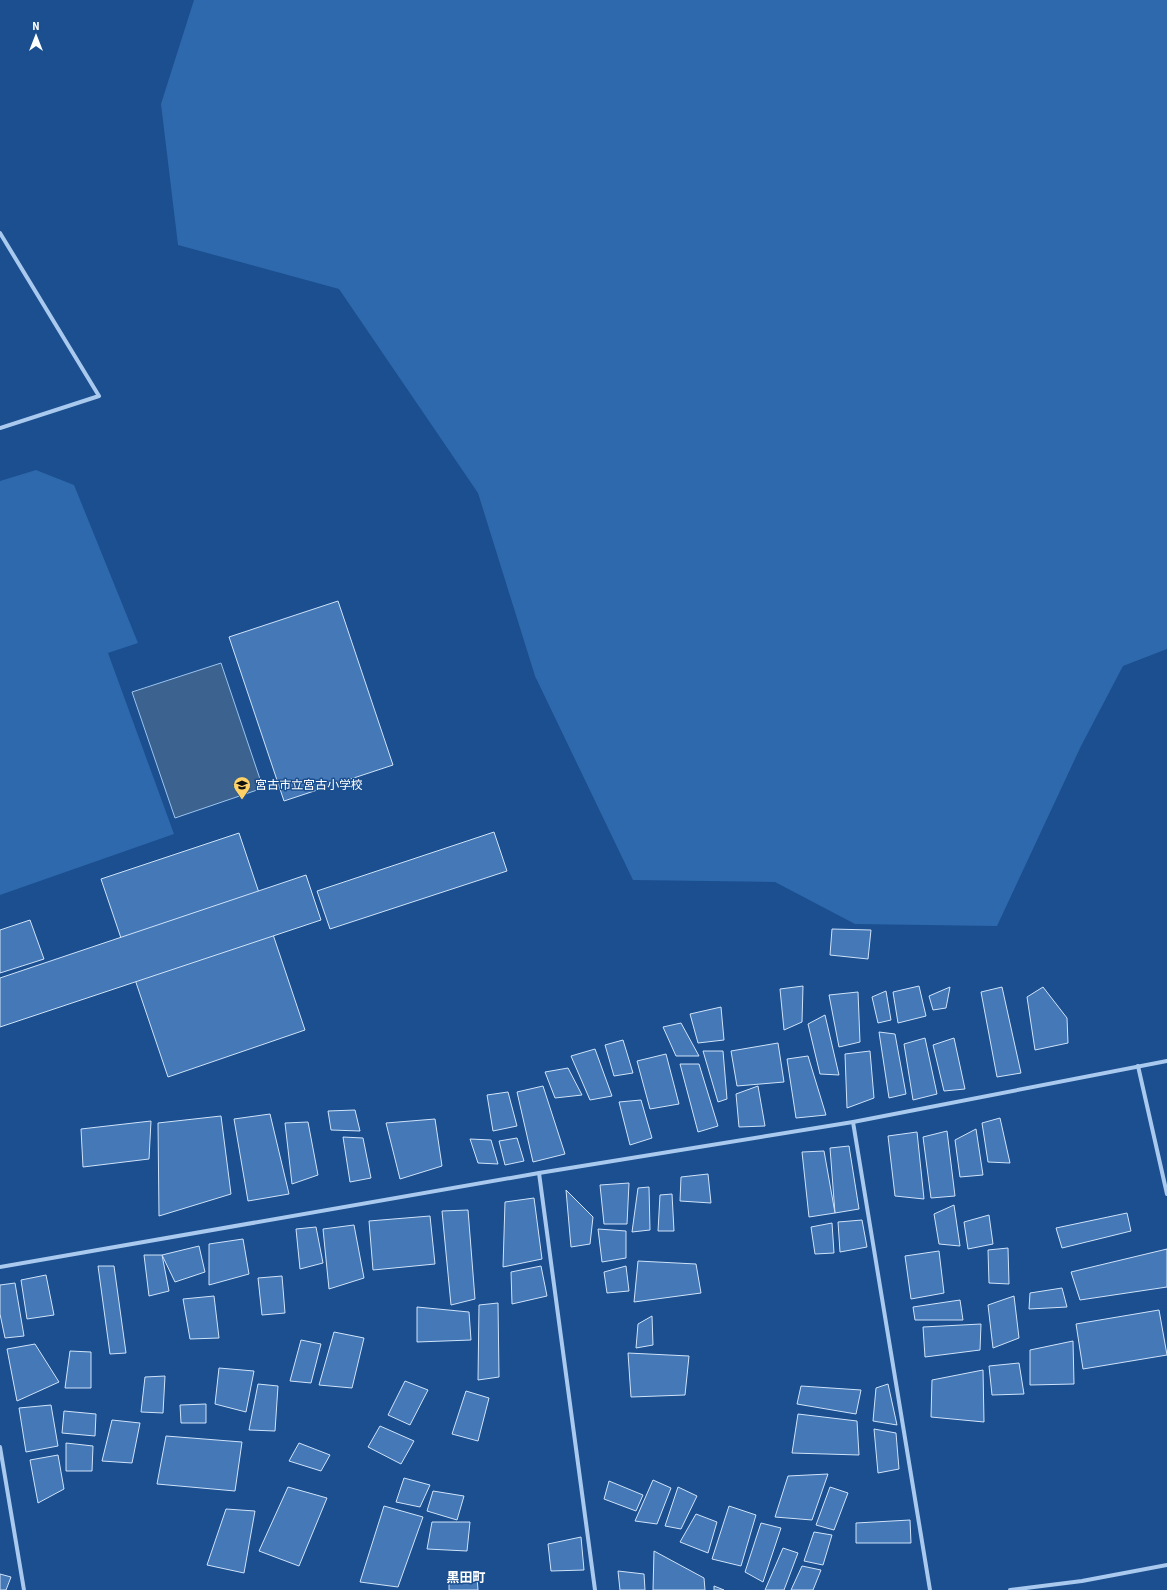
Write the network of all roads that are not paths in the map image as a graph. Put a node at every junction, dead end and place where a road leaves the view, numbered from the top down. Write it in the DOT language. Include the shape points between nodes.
graph roads {
  1 [pos="0,233"];
  2 [pos="0,428"];
  3 [pos="1167,1061"];
  4 [pos="1138,1066"];
  5 [pos="853,1122"];
  6 [pos="539,1173"];
  7 [pos="1167,1194"];
  8 [pos="0,1267"];
  9 [pos="0,1447"];
  10 [pos="1167,1565"];
  11 [pos="24,1590"];
  12 [pos="595,1590"];
  13 [pos="930,1590"];
  14 [pos="1010,1590"];
  1 -- 2 [label="street" via="99,396"];
  3 -- 4 [label="street"];
  4 -- 5 [label="street"];
  4 -- 7 [label="street"];
  5 -- 6 [label="street"];
  5 -- 13 [label="street"];
  6 -- 8 [label="street"];
  6 -- 12 [label="street"];
  9 -- 11 [label="street"];
  10 -- 14 [label="street" via="1082,1581"];
}
